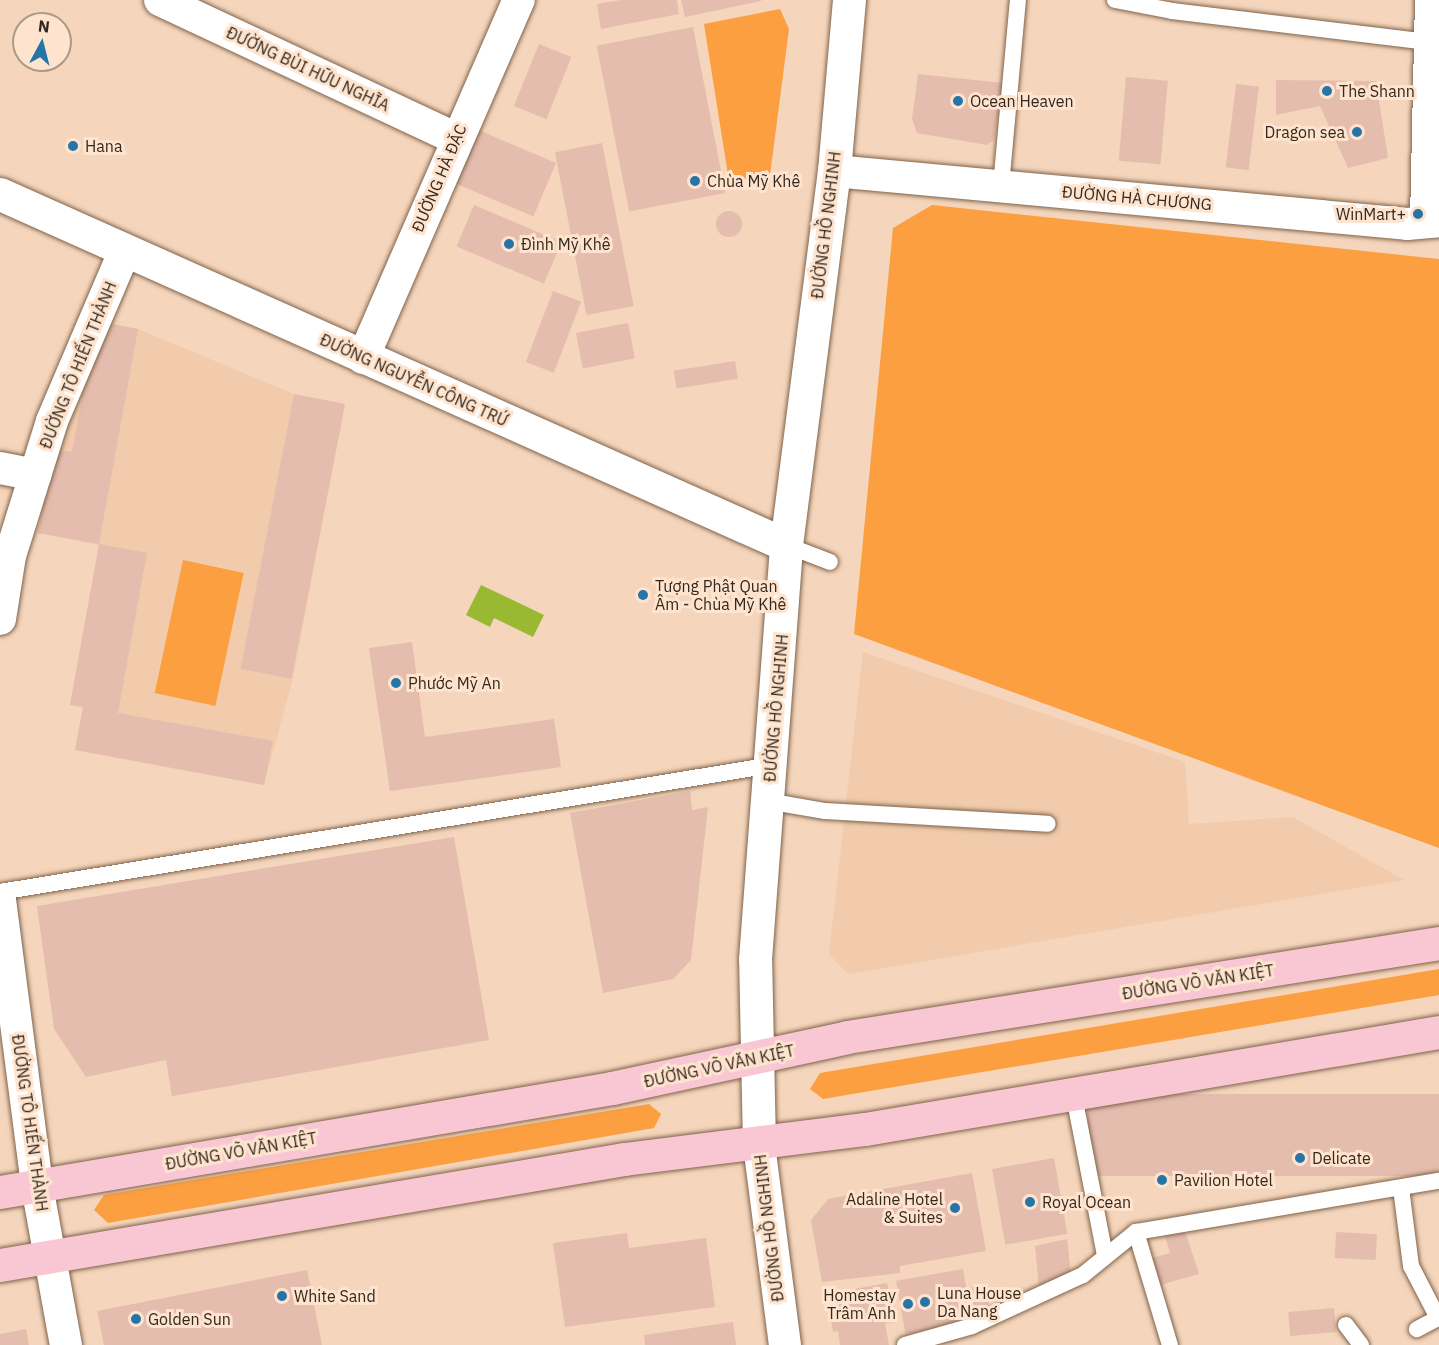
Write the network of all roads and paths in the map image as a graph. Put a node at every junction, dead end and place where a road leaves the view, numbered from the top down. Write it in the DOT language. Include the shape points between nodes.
graph roads {
  1 [pos="160,0"];
  2 [pos="519,0"];
  3 [pos="849,0"];
  4 [pos="1018,0"];
  5 [pos="1115,0"];
  6 [pos="1431,0"];
  7 [pos="1172,6"];
  8 [pos="1430,42"];
  9 [pos="455,138"];
  10 [pos="834,171"];
  11 [pos="1001,186"];
  12 [pos="0,194"];
  13 [pos="1420,227"];
  14 [pos="125,250"];
  15 [pos="363,358"];
  16 [pos="0,468"];
  17 [pos="35,475"];
  18 [pos="786,545"];
  19 [pos="830,562"];
  20 [pos="0,619"];
  21 [pos="772,765"];
  22 [pos="767,801"];
  23 [pos="1048,824"];
  24 [pos="0,892"];
  25 [pos="0,900"];
  26 [pos="1439,943"];
  27 [pos="1439,1032"];
  28 [pos="757,1060"];
  29 [pos="1073,1091"];
  30 [pos="759,1144"];
  31 [pos="1439,1181"];
  32 [pos="37,1186"];
  33 [pos="1401,1188"];
  34 [pos="0,1192"];
  35 [pos="1136,1232"];
  36 [pos="49,1256"];
  37 [pos="1105,1256"];
  38 [pos="0,1265"];
  39 [pos="1346,1325"];
  40 [pos="1417,1329"];
  41 [pos="66,1345"];
  42 [pos="785,1345"];
  43 [pos="904,1345"];
  44 [pos="1170,1345"];
  45 [pos="1361,1345"];
  1 -- 9 [label="street, ĐƯỜNG BÙI HỮU NGHĨA"];
  2 -- 9 [label="street, ĐƯỜNG HÀ ĐẶC"];
  3 -- 10 [label="street, ĐƯỜNG HỒ NGHINH"];
  4 -- 11 [label="lane"];
  5 -- 7 [label="lane"];
  6 -- 8 [label="street"];
  7 -- 8 [label="lane"];
  8 -- 13 [label="street"];
  9 -- 15 [label="street, ĐƯỜNG HÀ ĐẶC"];
  10 -- 11 [label="street, ĐƯỜNG HÀ CHƯƠNG"];
  10 -- 18 [label="street, ĐƯỜNG HỒ NGHINH"];
  11 -- 13 [label="street, ĐƯỜNG HÀ CHƯƠNG"];
  12 -- 14 [label="street, ĐƯỜNG NGUYỄN CÔNG TRỨ"];
  14 -- 15 [label="street, ĐƯỜNG NGUYỄN CÔNG TRỨ"];
  14 -- 17 [label="street, ĐƯỜNG TÔ HIẾN THÀNH" via="52,421"];
  15 -- 18 [label="street, ĐƯỜNG NGUYỄN CÔNG TRỨ" via="688,498"];
  16 -- 17 [label="street"];
  17 -- 20 [label="street, ĐƯỜNG TÔ HIẾN THÀNH" via="10,556"];
  18 -- 19 [label="lane, ĐƯỜNG NGUYỄN CÔNG TRỨ"];
  18 -- 21 [label="street, ĐƯỜNG HỒ NGHINH"];
  21 -- 22 [label="street, ĐƯỜNG HỒ NGHINH"];
  21 -- 24 [label="lane"];
  22 -- 23 [label="lane" via="825,811"];
  22 -- 28 [label="street, ĐƯỜNG HỒ NGHINH" via="754,959"];
  25 -- 32 [label="street, ĐƯỜNG TÔ HIẾN THÀNH"];
  26 -- 28 [label="main road, ĐƯỜNG VÕ VĂN KIỆT" via="847,1037"];
  27 -- 29 [label="main road"];
  28 -- 30 [label="street, ĐƯỜNG HỒ NGHINH"];
  28 -- 32 [label="main road, ĐƯỜNG VÕ VĂN KIỆT"];
  29 -- 30 [label="main road"];
  29 -- 37 [label="lane"];
  30 -- 36 [label="main road" via="624,1159"];
  30 -- 42 [label="street, ĐƯỜNG HỒ NGHINH" via="762,1193"];
  31 -- 33 [label="lane"];
  32 -- 34 [label="main road, ĐƯỜNG VÕ VĂN KIỆT"];
  32 -- 36 [label="street, ĐƯỜNG TÔ HIẾN THÀNH"];
  33 -- 35 [label="lane"];
  33 -- 40 [label="lane" via="1411,1266 1438,1318"];
  35 -- 37 [label="lane"];
  35 -- 44 [label="lane"];
  36 -- 38 [label="main road"];
  36 -- 41 [label="street, ĐƯỜNG TÔ HIẾN THÀNH"];
  37 -- 43 [label="lane" via="1083,1275 1017,1307 972,1326"];
  39 -- 45 [label="lane"];
}
